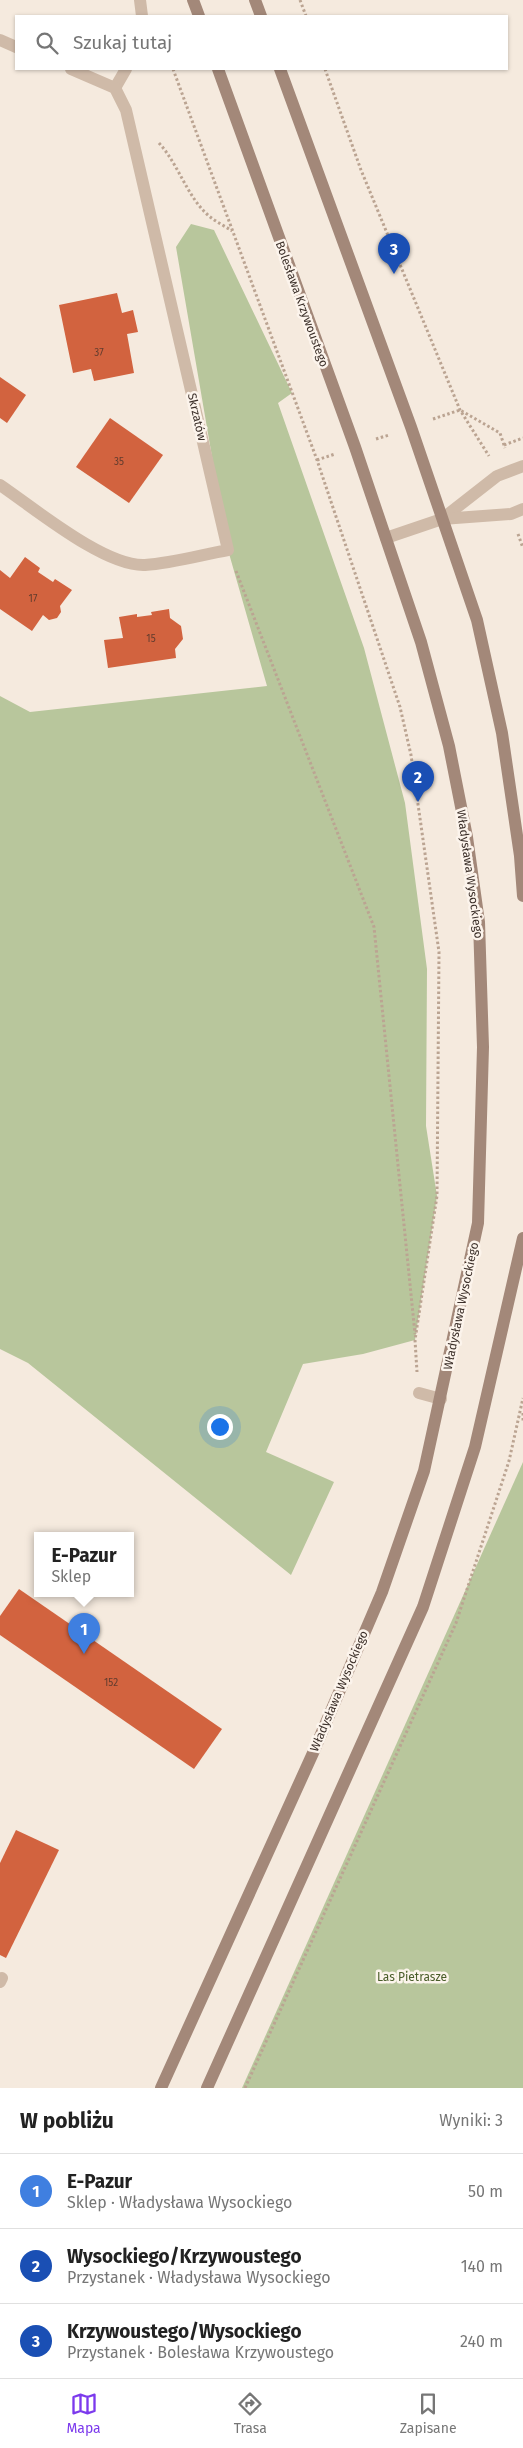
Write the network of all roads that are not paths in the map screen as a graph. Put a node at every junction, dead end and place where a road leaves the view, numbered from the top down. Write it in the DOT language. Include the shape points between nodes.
graph roads {
  1 [pos="140,0"];
  2 [pos="193,0"];
  3 [pos="255,0"];
  4 [pos="142,15"];
  5 [pos="199,15"];
  6 [pos="261,15"];
  7 [pos="0,40"];
  8 [pos="15,46"];
  9 [pos="73,70"];
  10 [pos="125,70"];
  11 [pos="218,70"];
  12 [pos="280,70"];
  13 [pos="115,88"];
  14 [pos="518,468"];
  15 [pos="0,485"];
  16 [pos="523,510"];
  17 [pos="442,520"];
  18 [pos="386,538"];
  19 [pos="523,896"];
  20 [pos="523,1238"];
  21 [pos="418,1393"];
  22 [pos="441,1399"];
  23 [pos="160,2088"];
  24 [pos="207,2088"];
  1 -- 4 [label="street"];
  2 -- 5 [label="main road"];
  3 -- 6 [label="main road"];
  7 -- 8 [label="street"];
  9 -- 13 [label="street"];
  10 -- 13 [label="street"];
  11 -- 18 [label="main road, Bolesława Krzywoustego"];
  12 -- 17 [label="main road"];
  13 -- 15 [label="street, Skrzatów" via="126,110 228,550 145,565 121,562 94,548"];
  14 -- 17 [label="street" via="497,476"];
  16 -- 17 [label="street"];
  17 -- 18 [label="street"];
  17 -- 19 [label="main road" via="477,620 500,724"];
  18 -- 22 [label="main road, Władysława Wysockiego" via="421,642 449,746 479,922 483,1047 478,1223"];
  20 -- 24 [label="main road" via="475,1447 423,1607"];
  21 -- 22 [label="street"];
  22 -- 23 [label="main road, Władysława Wysockiego" via="424,1471 382,1592 309,1762"];
}
